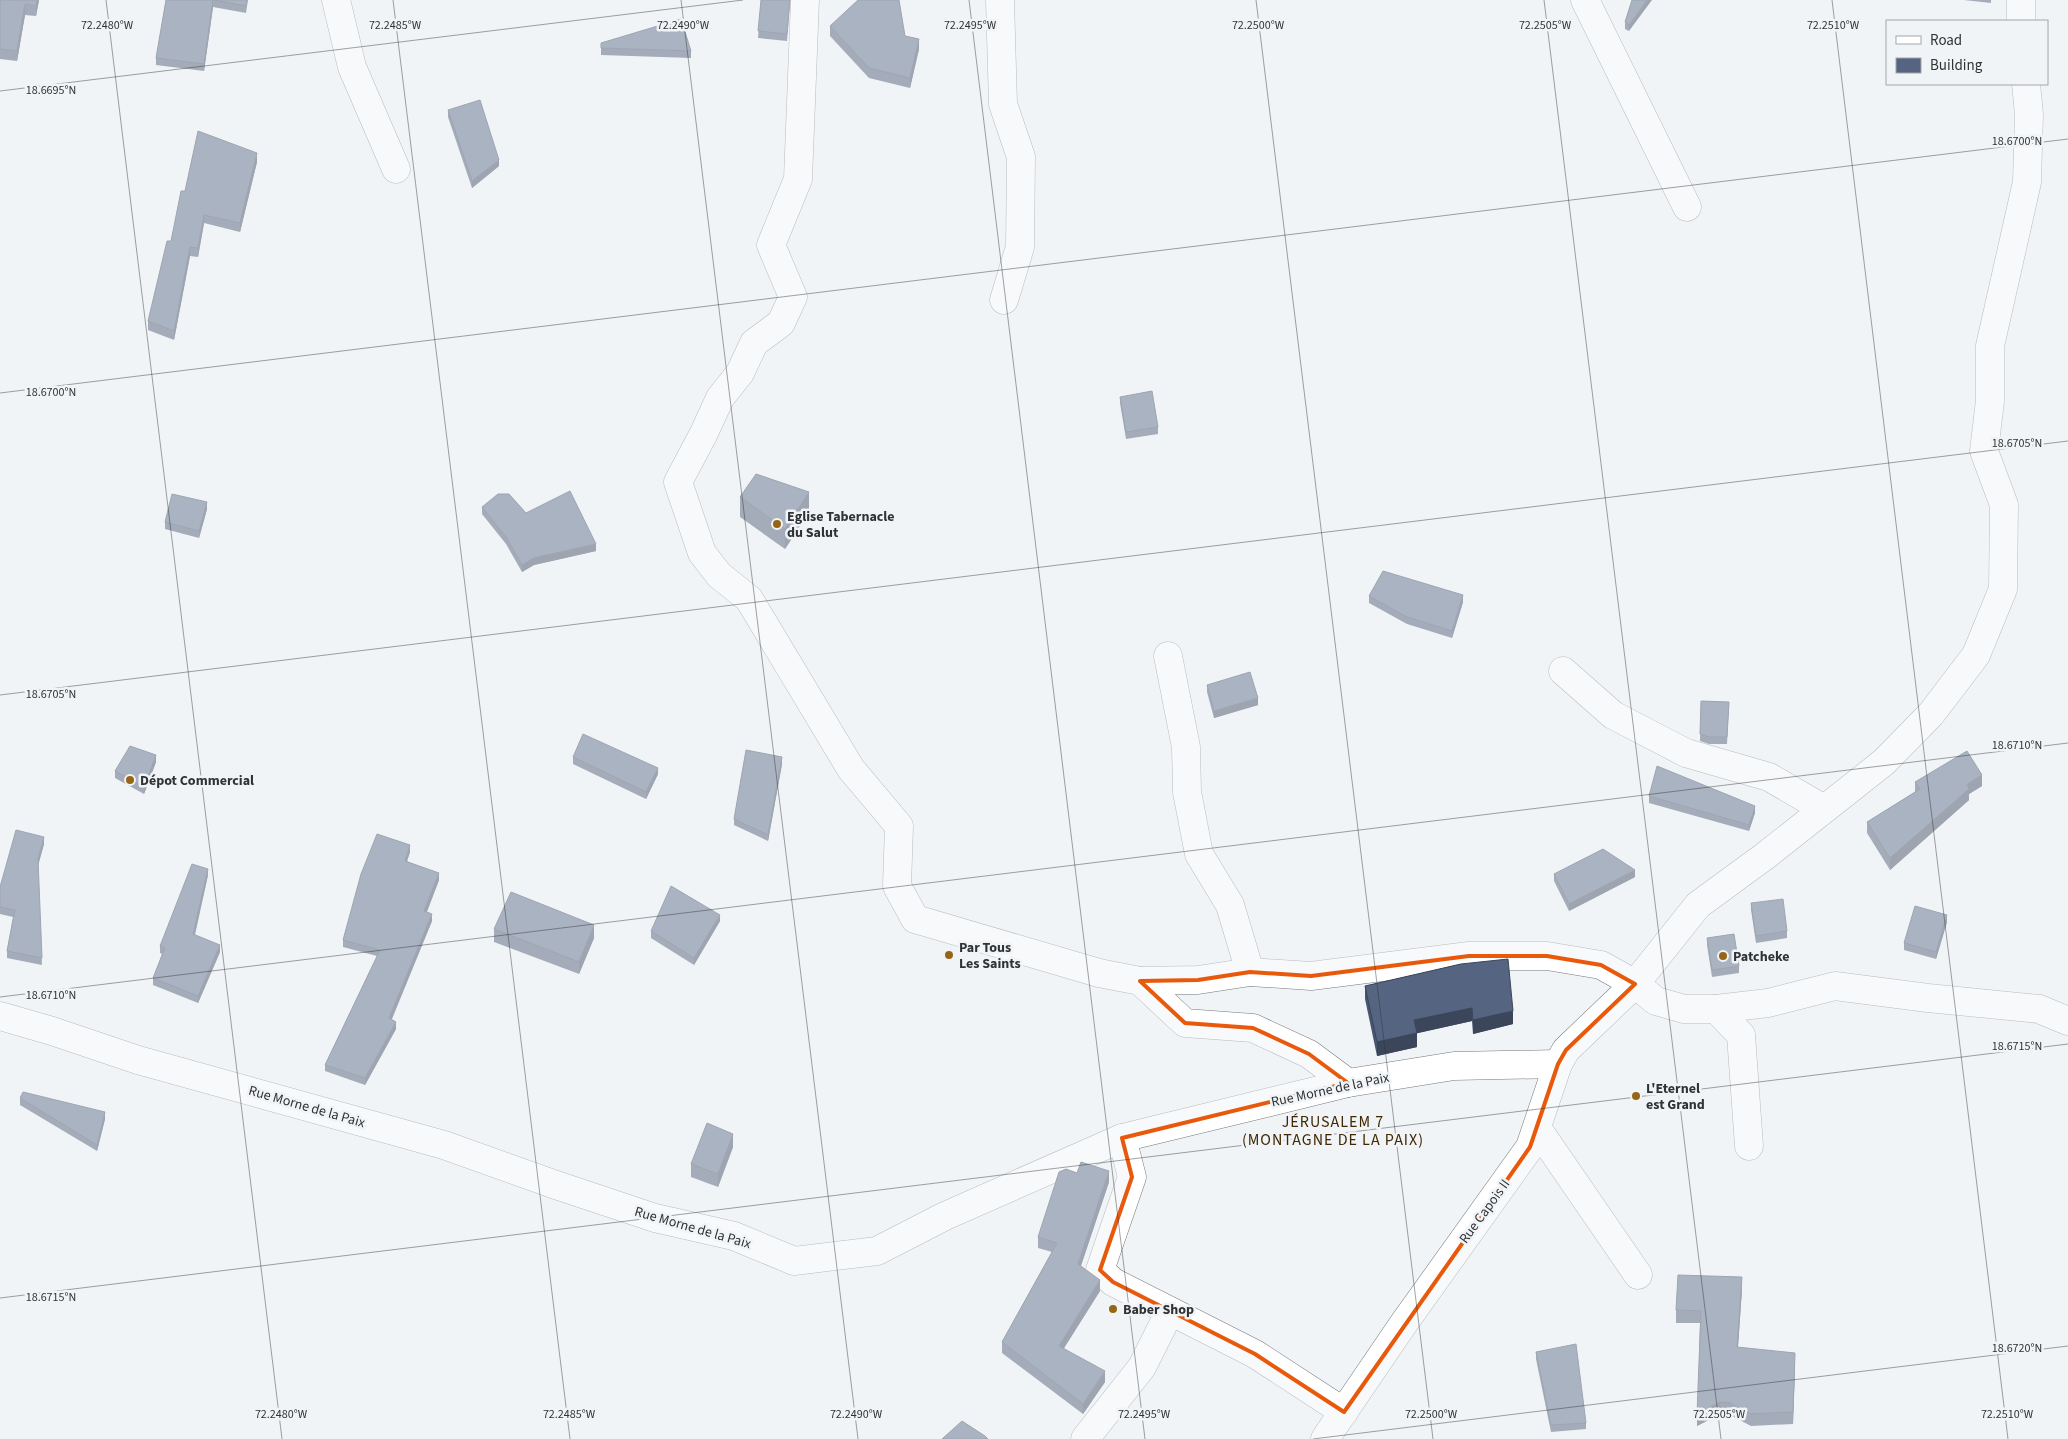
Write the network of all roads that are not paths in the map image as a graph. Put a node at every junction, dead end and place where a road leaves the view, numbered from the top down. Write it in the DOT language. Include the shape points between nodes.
graph roads {
  1 [pos="336,0"];
  2 [pos="805,0"];
  3 [pos="1000,0"];
  4 [pos="1585,0"];
  5 [pos="2022,0"];
  6 [pos="2021,20"];
  7 [pos="2026,85"];
  8 [pos="396,169"];
  9 [pos="1687,207"];
  10 [pos="1004,300"];
  11 [pos="1168,656"];
  12 [pos="1563,671"];
  13 [pos="1824,809"];
  14 [pos="1250,972"];
  15 [pos="1140,981"];
  16 [pos="1635,984"];
  17 [pos="1716,1009"];
  18 [pos="0,1016"];
  19 [pos="2068,1021"];
  20 [pos="1558,1064"];
  21 [pos="1348,1083"];
  22 [pos="1537,1128"];
  23 [pos="1122,1138"];
  24 [pos="1749,1146"];
  25 [pos="1638,1275"];
  26 [pos="1170,1311"];
  27 [pos="1344,1412"];
  28 [pos="1085,1439"];
  29 [pos="1325,1439"];
  1 -- 8 [label="street" via="352,67"];
  2 -- 15 [label="street" via="798,178 771,245 794,297 781,323 754,343 740,374 720,398 678,482 680,491 702,552 720,575 749,599 851,769 899,826 898,886 915,919 1099,973"];
  3 -- 10 [label="street" via="1003,104 1021,157 1020,247"];
  4 -- 9 [label="street"];
  5 -- 6 [label="street"];
  7 -- 13 [label="street, Rue Capois II" via="2029,114 2026,182 1990,346 1990,401 1984,451 2004,505 2003,589 1976,655 1931,714 1884,762"];
  11 -- 14 [label="street" via="1186,747 1187,792 1200,854 1230,905"];
  12 -- 13 [label="street" via="1613,715 1686,753 1769,777"];
  13 -- 16 [label="street, Rue Capois II" via="1698,905"];
  14 -- 15 [label="street" via="1198,980"];
  14 -- 16 [label="street" via="1311,976 1469,956 1547,956 1602,965"];
  15 -- 21 [label="street" via="1185,1023 1252,1028 1309,1054"];
  16 -- 17 [label="street" via="1656,1001 1684,1009"];
  16 -- 20 [label="street, Rue Capois II" via="1566,1050"];
  17 -- 19 [label="street" via="1768,1003 1835,986 2039,1009"];
  17 -- 24 [label="street" via="1741,1034"];
  18 -- 23 [label="street, Rue Morne de la Paix" via="138,1060 444,1145 655,1218 734,1236 794,1261 877,1251 945,1216"];
  20 -- 21 [label="street, Rue Morne de la Paix" via="1454,1066"];
  20 -- 22 [label="street, Rue Capois II"];
  21 -- 23 [label="street, Rue Morne de la Paix"];
  22 -- 25 [label="street"];
  22 -- 27 [label="street, Rue Capois II" via="1530,1147"];
  23 -- 26 [label="street" via="1132,1177 1100,1270 1113,1282"];
  26 -- 27 [label="street" via="1254,1354"];
  26 -- 28 [label="street" via="1142,1367"];
  27 -- 29 [label="street, Rue Capois II"];
}
